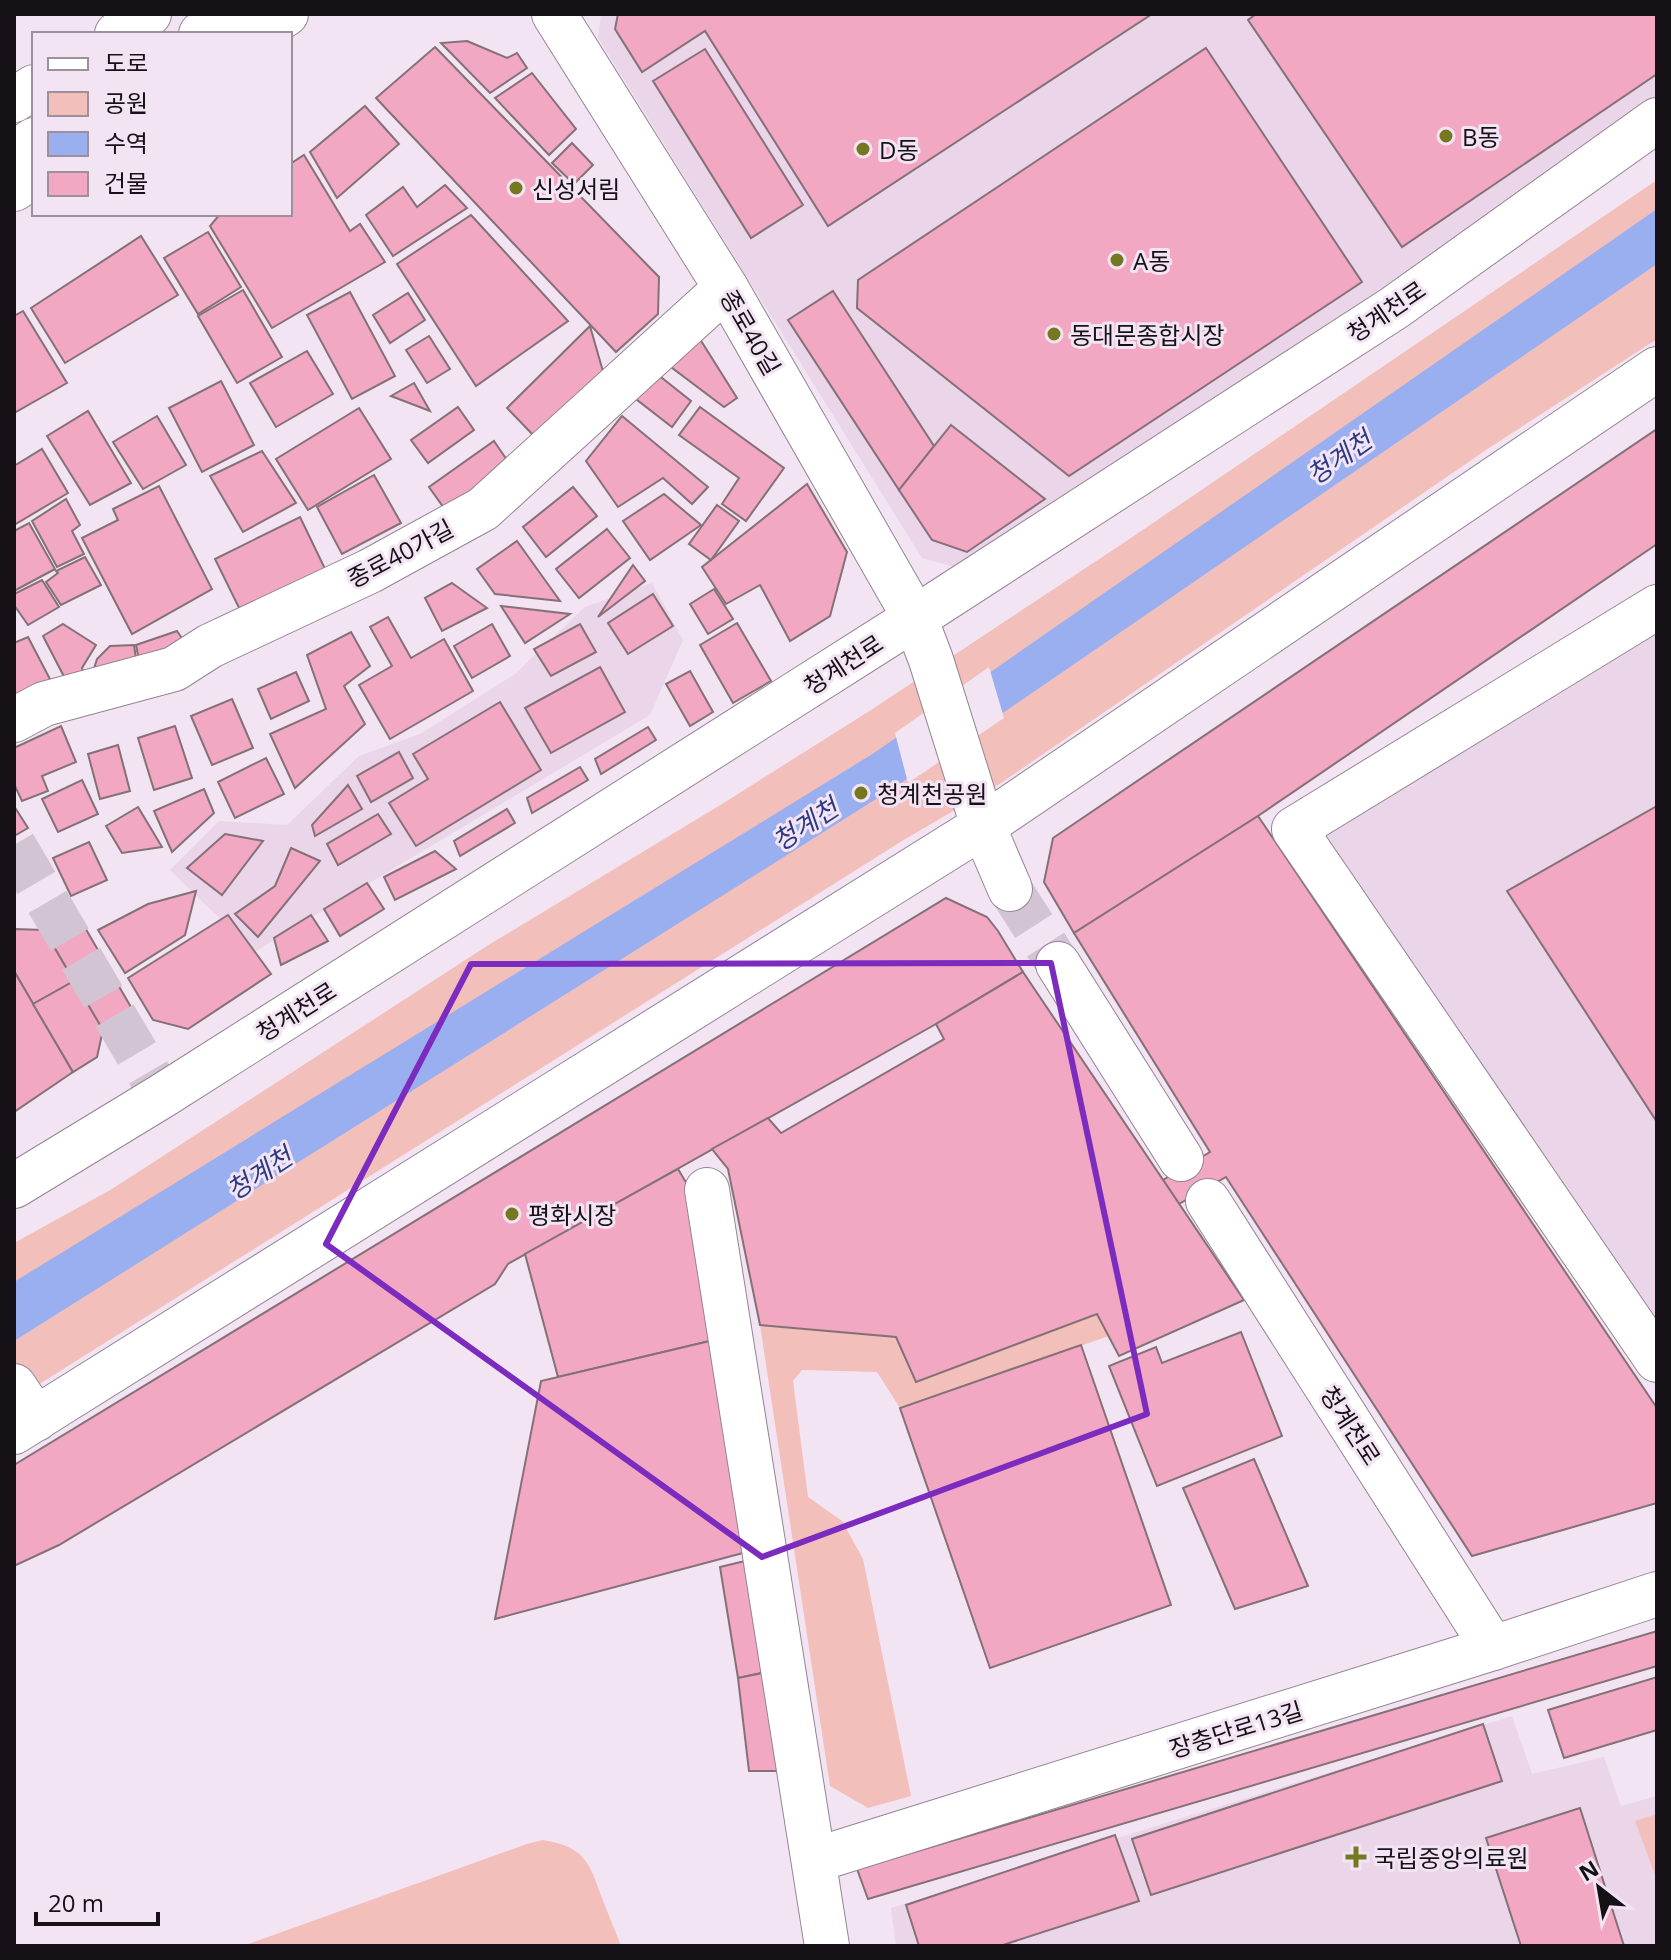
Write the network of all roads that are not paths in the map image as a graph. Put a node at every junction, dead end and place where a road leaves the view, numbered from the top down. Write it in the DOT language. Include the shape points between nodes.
graph roads {
  1 [pos="149,14"];
  2 [pos="233,14"];
  3 [pos="286,14"];
  4 [pos="554,14"];
  5 [pos="120,32"];
  6 [pos="204,32"];
  7 [pos="257,32"];
  8 [pos="32,88"];
  9 [pos="14,100"];
  10 [pos="1657,120"];
  11 [pos="726,288"];
  12 [pos="1657,369"];
  13 [pos="1657,607"];
  14 [pos="915,618"];
  15 [pos="14,720"];
  16 [pos="977,807"];
  17 [pos="1010,889"];
  18 [pos="1058,964"];
  19 [pos="1181,1159"];
  20 [pos="14,1186"];
  21 [pos="707,1190"];
  22 [pos="1208,1201"];
  23 [pos="1657,1360"];
  24 [pos="21,1408"];
  25 [pos="1657,1594"];
  26 [pos="1493,1648"];
  27 [pos="815,1860"];
  28 [pos="827,1946"];
  1 -- 5 [label="street"];
  2 -- 6 [label="street"];
  3 -- 7 [label="street"];
  4 -- 11 [label="street, 종로40길"];
  8 -- 9 [label="street"];
  10 -- 14 [label="street, 청계천로" via="1394,308"];
  11 -- 14 [label="street, 종로40길"];
  11 -- 15 [label="street, 종로40가길" via="483,509 174,669 44,704"];
  12 -- 16 [label="street"];
  13 -- 23 [label="street" via="1294,829"];
  14 -- 16 [label="street, 종로40길"];
  14 -- 20 [label="street, 청계천로"];
  16 -- 17 [label="street"];
  16 -- 24 [label="street"];
  18 -- 19 [label="street"];
  21 -- 27 [label="street"];
  22 -- 26 [label="street, 청계천로"];
  25 -- 26 [label="street, 장충단로13길"];
  26 -- 27 [label="street, 장충단로13길"];
  27 -- 28 [label="street"];
}
